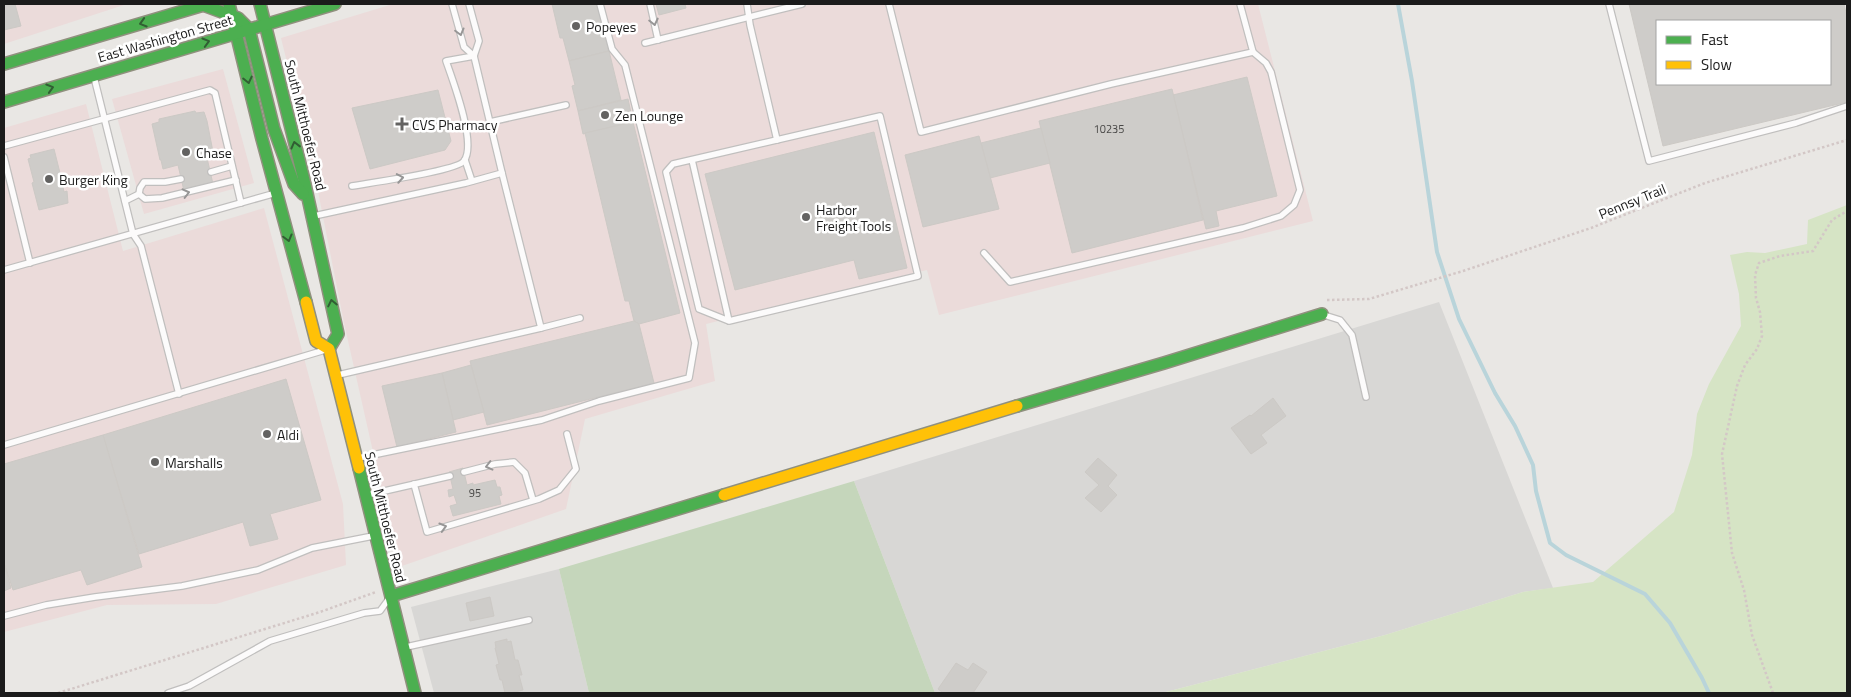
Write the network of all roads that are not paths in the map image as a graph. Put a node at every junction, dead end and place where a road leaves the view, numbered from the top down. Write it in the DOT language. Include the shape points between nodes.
graph roads {
  1 [pos="205,4"];
  2 [pos="260,4"];
  3 [pos="334,4"];
  4 [pos="452,4"];
  5 [pos="469,4"];
  6 [pos="600,4"];
  7 [pos="650,4"];
  8 [pos="747,4"];
  9 [pos="802,4"];
  10 [pos="889,4"];
  11 [pos="1240,4"];
  12 [pos="1609,4"];
  13 [pos="231,9"];
  14 [pos="750,17"];
  15 [pos="266,24"];
  16 [pos="249,29"];
  17 [pos="236,33"];
  18 [pos="658,40"];
  19 [pos="645,43"];
  20 [pos="1253,52"];
  21 [pos="474,56"];
  22 [pos="4,64"];
  23 [pos="94,75"];
  24 [pos="4,102"];
  25 [pos="566,105"];
  26 [pos="1847,106"];
  27 [pos="105,118"];
  28 [pos="490,122"];
  29 [pos="777,140"];
  30 [pos="4,146"];
  31 [pos="4,157"];
  32 [pos="465,160"];
  33 [pos="692,160"];
  34 [pos="232,166"];
  35 [pos="211,172"];
  36 [pos="502,173"];
  37 [pos="181,179"];
  38 [pos="236,180"];
  39 [pos="472,181"];
  40 [pos="352,186"];
  41 [pos="276,193"];
  42 [pos="139,194"];
  43 [pos="308,199"];
  44 [pos="125,201"];
  45 [pos="241,203"];
  46 [pos="312,217"];
  47 [pos="133,234"];
  48 [pos="984,253"];
  49 [pos="30,263"];
  50 [pos="4,270"];
  51 [pos="1322,314"];
  52 [pos="580,318"];
  53 [pos="729,321"];
  54 [pos="540,328"];
  55 [pos="329,349"];
  56 [pos="336,376"];
  57 [pos="179,394"];
  58 [pos="1366,398"];
  59 [pos="567,434"];
  60 [pos="4,445"];
  61 [pos="356,458"];
  62 [pos="464,472"];
  63 [pos="450,476"];
  64 [pos="414,484"];
  65 [pos="365,496"];
  66 [pos="533,500"];
  67 [pos="375,536"];
  68 [pos="391,596"];
  69 [pos="4,616"];
  70 [pos="529,620"];
  71 [pos="404,647"];
  72 [pos="168,693"];
  73 [pos="415,693"];
  1 -- 13 [label="main road"];
  1 -- 22 [label="main road, East Washington Street, one-way"];
  2 -- 15 [label="main road, South Mitthoefer Road"];
  3 -- 15 [label="main road, East Washington Street"];
  4 -- 21 [label="lane, one-way" via="464,47"];
  5 -- 21 [label="lane" via="479,41"];
  6 -- 61 [label="lane" via="612,49 625,65 695,343 689,378 599,401 542,420"];
  7 -- 18 [label="lane, one-way"];
  8 -- 14 [label="lane"];
  9 -- 14 [label="lane"];
  10 -- 20 [label="lane" via="921,132"];
  11 -- 20 [label="lane"];
  12 -- 26 [label="lane" via="1649,161"];
  13 -- 16 [label="main road"];
  13 -- 17 [label="main road, South Mitthoefer Road"];
  14 -- 18 [label="lane"];
  14 -- 29 [label="lane"];
  15 -- 16 [label="main road, East Washington Street"];
  43 -- 15 [label="main road, South Mitthoefer Road, one-way"];
  16 -- 17 [label="main road, East Washington Street"];
  16 -- 43 [label="main road" via="274,129 294,184"];
  23 -- 17 [label="main road, East Washington Street, one-way"];
  17 -- 41 [label="main road, South Mitthoefer Road, one-way"];
  18 -- 19 [label="lane"];
  20 -- 48 [label="lane" via="1272,72 1300,190 1294,205 1281,216 1243,228 1010,282"];
  21 -- 28 [label="lane"];
  21 -- 32 [label="lane" via="446,61 468,138"];
  24 -- 23 [label="main road, East Washington Street, one-way"];
  23 -- 27 [label="lane"];
  25 -- 28 [label="lane"];
  27 -- 30 [label="lane"];
  27 -- 34 [label="lane" via="210,90 215,93"];
  27 -- 44 [label="lane"];
  28 -- 36 [label="lane"];
  29 -- 33 [label="lane"];
  29 -- 53 [label="lane" via="880,116 918,276"];
  31 -- 49 [label="lane"];
  32 -- 39 [label="lane"];
  40 -- 32 [label="lane, one-way" via="434,172"];
  33 -- 53 [label="lane"];
  33 -- 53 [label="lane" via="673,164 666,172 699,309"];
  34 -- 35 [label="lane"];
  34 -- 38 [label="lane"];
  36 -- 39 [label="lane"];
  36 -- 54 [label="lane"];
  37 -- 42 [label="lane" via="144,182"];
  42 -- 38 [label="lane, one-way" via="145,199 162,198"];
  38 -- 45 [label="lane"];
  39 -- 46 [label="lane"];
  41 -- 45 [label="lane"];
  41 -- 55 [label="main road, South Mitthoefer Road, one-way" via="316,341"];
  42 -- 44 [label="lane"];
  43 -- 46 [label="main road, South Mitthoefer Road"];
  44 -- 47 [label="lane"];
  45 -- 47 [label="lane"];
  55 -- 46 [label="main road, South Mitthoefer Road, one-way" via="338,334"];
  47 -- 49 [label="lane"];
  47 -- 57 [label="lane" via="141,246"];
  49 -- 50 [label="lane"];
  51 -- 58 [label="lane" via="1340,320 1352,334"];
  51 -- 68 [label="main road"];
  52 -- 54 [label="lane"];
  54 -- 56 [label="lane"];
  55 -- 56 [label="main road, South Mitthoefer Road"];
  55 -- 57 [label="lane"];
  56 -- 61 [label="main road, South Mitthoefer Road"];
  57 -- 60 [label="lane"];
  59 -- 66 [label="lane" via="576,469 559,490"];
  61 -- 65 [label="main road, South Mitthoefer Road"];
  66 -- 62 [label="lane, one-way" via="525,473 514,462"];
  63 -- 64 [label="lane"];
  64 -- 65 [label="lane"];
  64 -- 66 [label="lane, one-way" via="427,532"];
  65 -- 67 [label="main road, South Mitthoefer Road"];
  67 -- 68 [label="main road, South Mitthoefer Road"];
  67 -- 69 [label="lane" via="312,548 258,570 192,584 95,596"];
  68 -- 71 [label="main road, South Mitthoefer Road"];
  68 -- 72 [label="lane" via="380,611 270,641 189,686"];
  70 -- 71 [label="lane"];
  71 -- 73 [label="main road, South Mitthoefer Road"];
}
